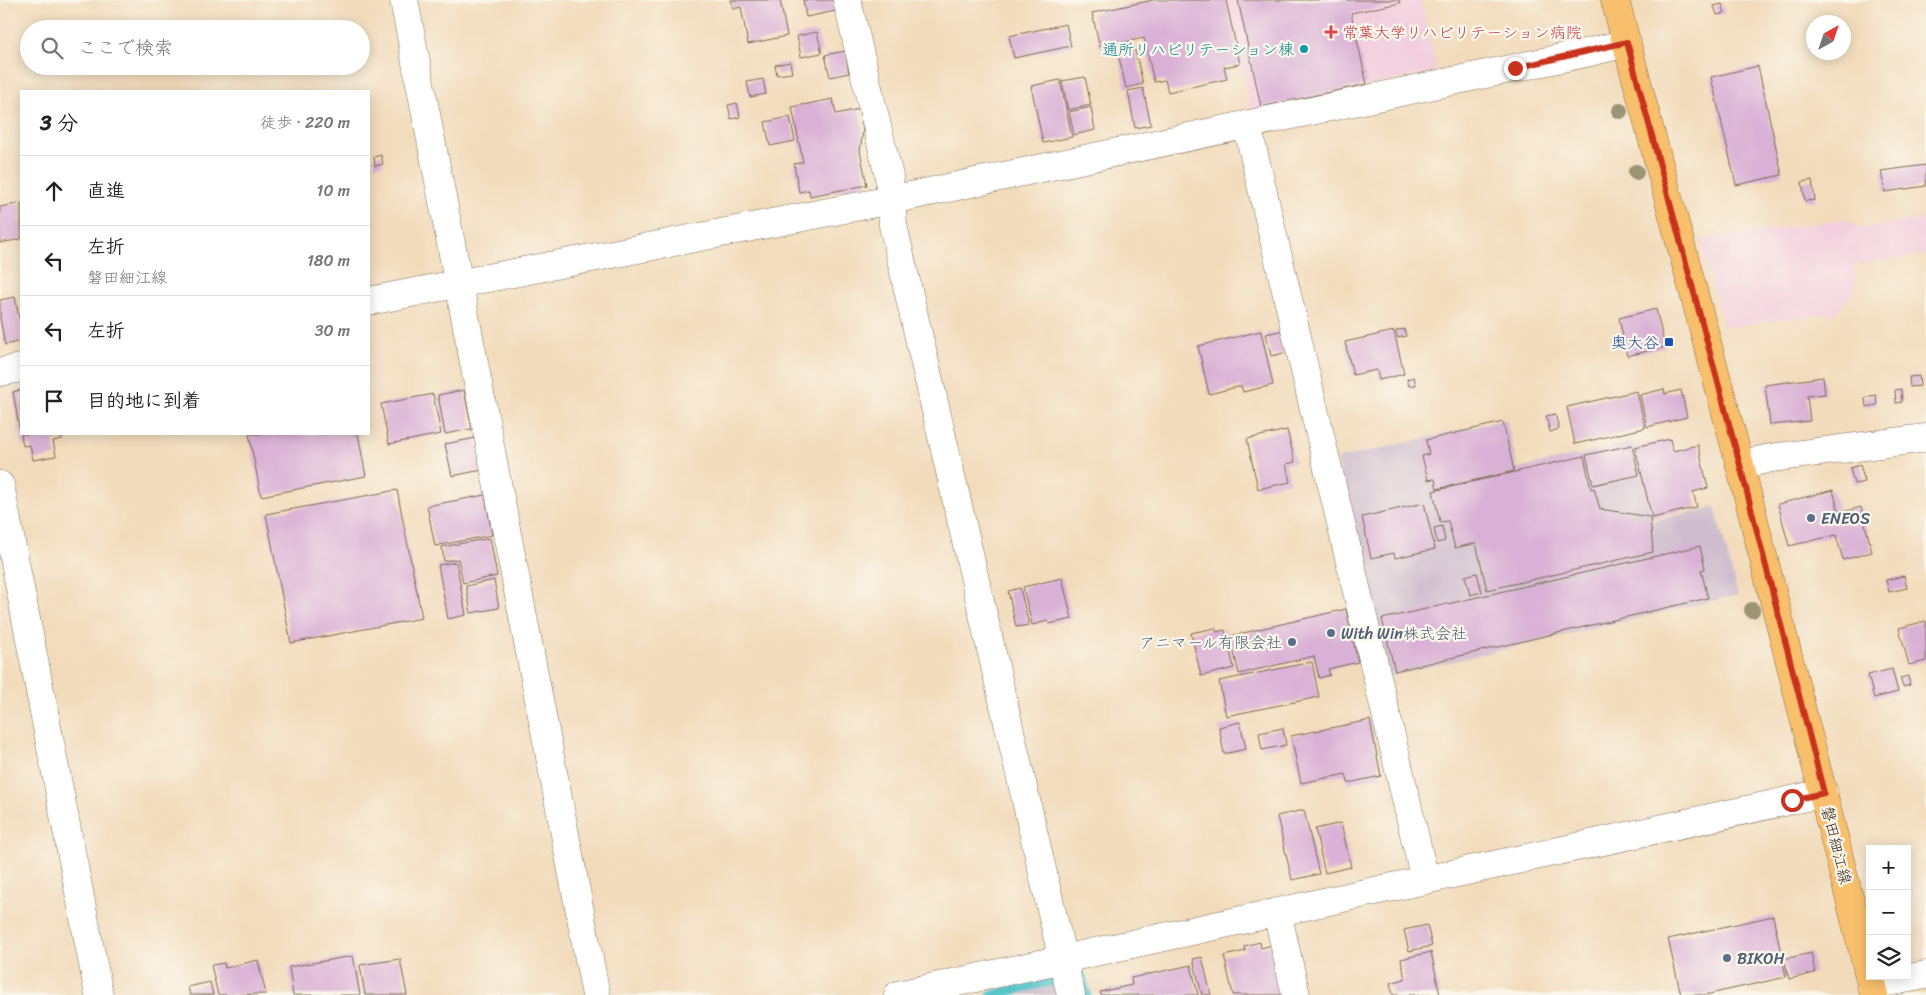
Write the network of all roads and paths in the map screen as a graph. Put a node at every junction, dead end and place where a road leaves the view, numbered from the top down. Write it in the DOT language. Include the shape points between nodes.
graph roads {
  1 [pos="404,0"];
  2 [pos="847,0"];
  3 [pos="1615,0"];
  4 [pos="1627,42"];
  5 [pos="1247,125"];
  6 [pos="891,200"];
  7 [pos="458,284"];
  8 [pos="370,301"];
  9 [pos="20,368"];
  10 [pos="0,372"];
  11 [pos="1926,438"];
  12 [pos="1740,465"];
  13 [pos="0,485"];
  14 [pos="1824,793"];
  15 [pos="1425,880"];
  16 [pos="1277,912"];
  17 [pos="1063,959"];
  18 [pos="1926,975"];
  19 [pos="1873,990"];
  20 [pos="99,995"];
  21 [pos="596,995"];
  22 [pos="898,995"];
  23 [pos="1071,995"];
  24 [pos="1296,995"];
  1 -- 7 [label="street"];
  2 -- 6 [label="street" via="889,176"];
  3 -- 4 [label="main road, 磐田細江線"];
  4 -- 5 [label="street"];
  4 -- 12 [label="main road, 磐田細江線"];
  5 -- 6 [label="street"];
  5 -- 15 [label="street"];
  6 -- 7 [label="street"];
  6 -- 17 [label="street" via="893,225"];
  7 -- 8 [label="street"];
  7 -- 21 [label="street"];
  9 -- 10 [label="street"];
  11 -- 12 [label="street" via="1762,459"];
  12 -- 14 [label="main road, 磐田細江線"];
  13 -- 20 [label="street"];
  14 -- 15 [label="street"];
  14 -- 19 [label="main road, 磐田細江線"];
  15 -- 16 [label="street"];
  16 -- 17 [label="street"];
  16 -- 24 [label="street"];
  17 -- 22 [label="street"];
  17 -- 23 [label="street"];
  18 -- 19 [label="street"];
}
